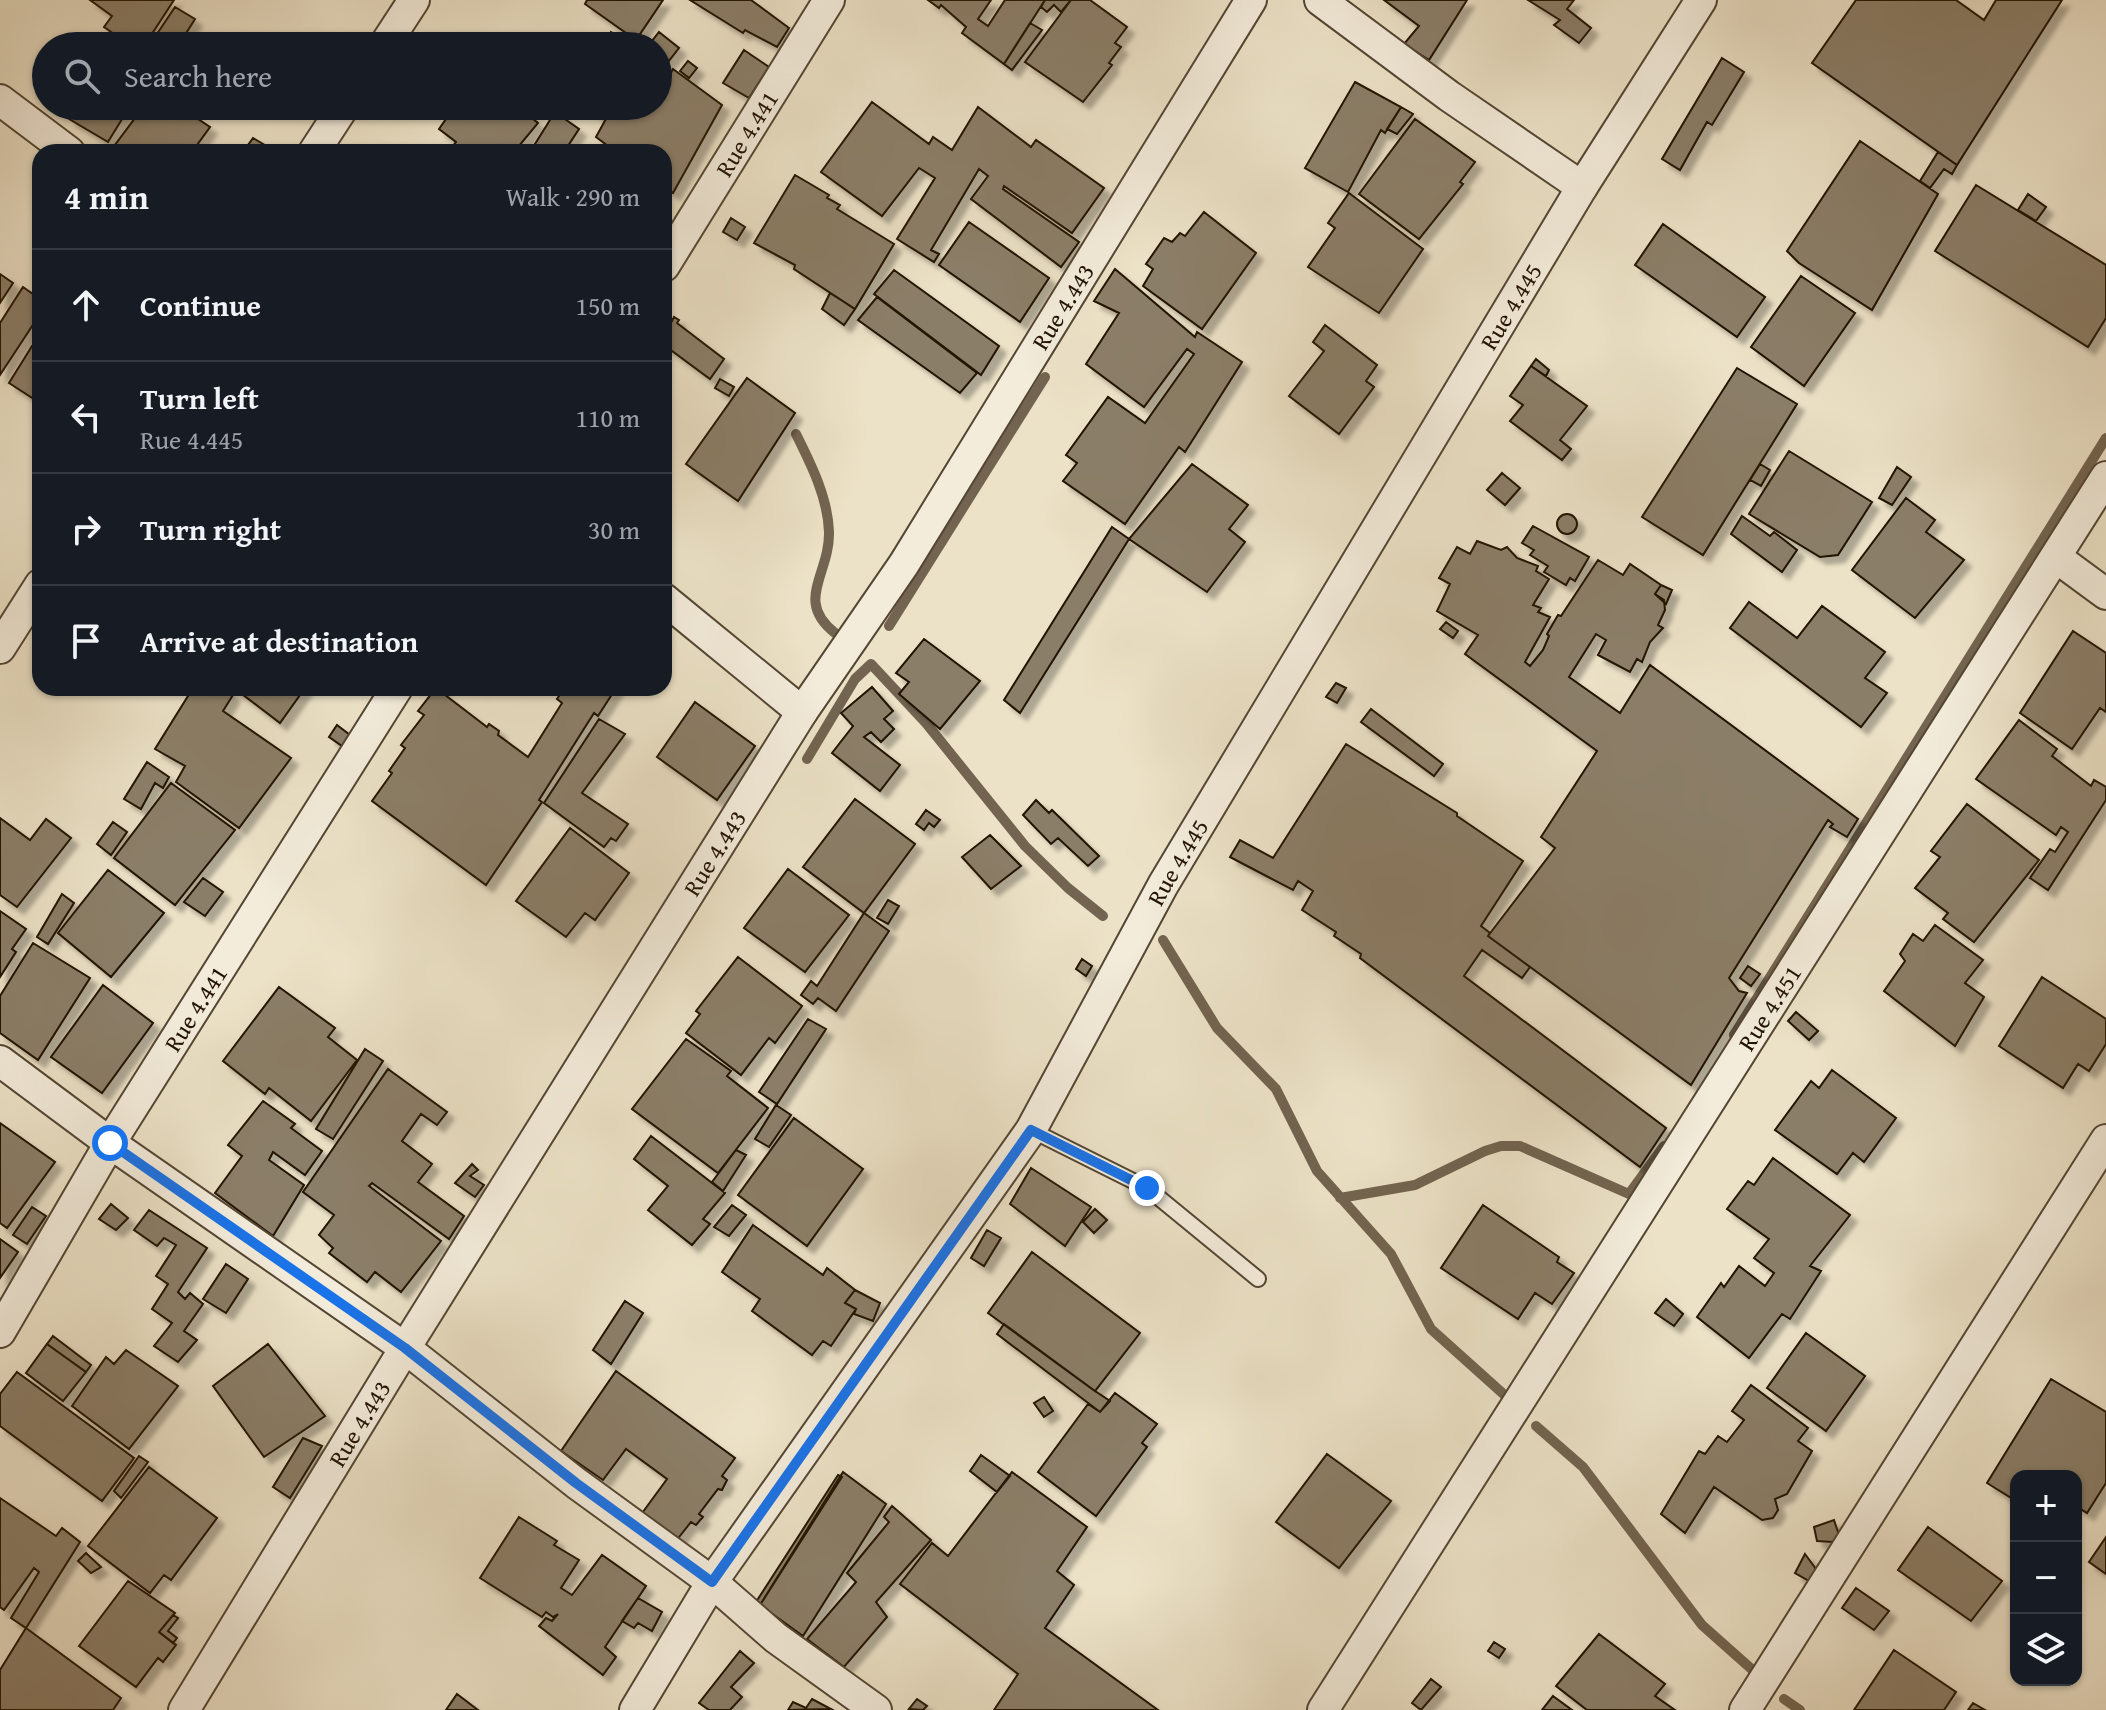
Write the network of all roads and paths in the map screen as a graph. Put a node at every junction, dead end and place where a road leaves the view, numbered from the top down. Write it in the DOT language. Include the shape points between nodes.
graph roads {
  1 [pos="414,0"];
  2 [pos="829,0"];
  3 [pos="1251,0"];
  4 [pos="1320,0"];
  5 [pos="1701,0"];
  6 [pos="393,32"];
  7 [pos="0,100"];
  8 [pos="335,120"];
  9 [pos="58,144"];
  10 [pos="319,144"];
  11 [pos="1582,187"];
  12 [pos="672,253"];
  13 [pos="2106,477"];
  14 [pos="2057,558"];
  15 [pos="2106,594"];
  16 [pos="32,598"];
  17 [pos="672,606"];
  18 [pos="0,648"];
  19 [pos="392,696"];
  20 [pos="802,712"];
  21 [pos="0,1061"];
  22 [pos="1031,1130"];
  23 [pos="2106,1140"];
  24 [pos="110,1143"];
  25 [pos="1258,1279"];
  26 [pos="0,1332"];
  27 [pos="405,1348"];
  28 [pos="712,1582"];
  29 [pos="184,1710"];
  30 [pos="635,1710"];
  31 [pos="876,1710"];
  32 [pos="1323,1710"];
  33 [pos="1745,1710"];
  1 -- 6 [label="street"];
  2 -- 12 [label="street, Rue 4.441"];
  3 -- 20 [label="street, Rue 4.443" via="904,564"];
  4 -- 11 [label="street"];
  5 -- 11 [label="street, Rue 4.445"];
  7 -- 9 [label="street"];
  8 -- 10 [label="street"];
  11 -- 22 [label="street, Rue 4.445" via="1163,885"];
  13 -- 14 [label="street, Rue 4.451"];
  14 -- 15 [label="street"];
  14 -- 32 [label="street, Rue 4.451"];
  16 -- 18 [label="street"];
  17 -- 20 [label="street"];
  19 -- 24 [label="street, Rue 4.441"];
  20 -- 27 [label="street, Rue 4.443"];
  21 -- 24 [label="street"];
  22 -- 25 [label="lane" via="1147,1188"];
  22 -- 28 [label="street, Rue 4.445"];
  23 -- 33 [label="street"];
  24 -- 26 [label="street, Rue 4.441"];
  24 -- 27 [label="street"];
  27 -- 28 [label="street"];
  27 -- 29 [label="street, Rue 4.443"];
  28 -- 30 [label="street, Rue 4.445"];
  28 -- 31 [label="street" via="776,1638"];
}
